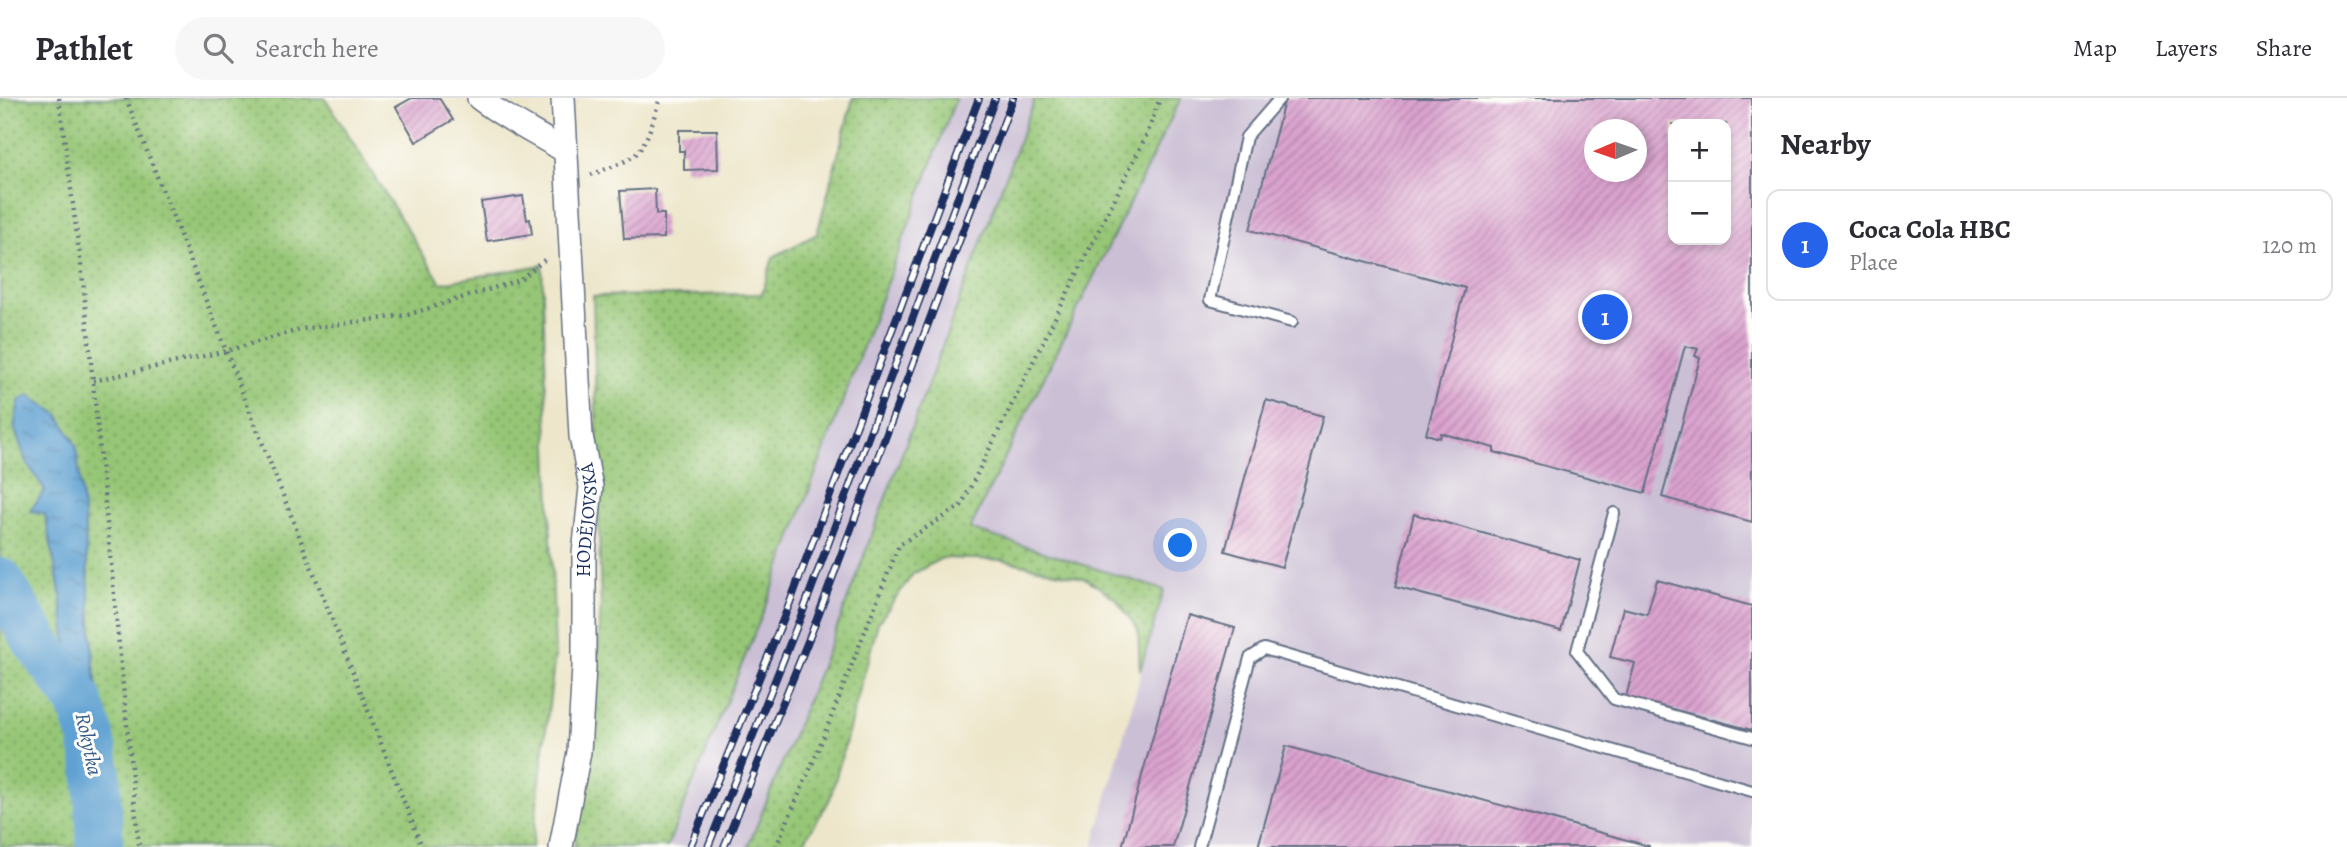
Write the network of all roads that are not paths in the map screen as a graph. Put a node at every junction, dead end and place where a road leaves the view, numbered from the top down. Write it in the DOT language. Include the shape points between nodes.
graph roads {
  1 [pos="479,98"];
  2 [pos="563,98"];
  3 [pos="1280,98"];
  4 [pos="565,151"];
  5 [pos="1292,322"];
  6 [pos="1614,513"];
  7 [pos="1752,738"];
  8 [pos="1752,791"];
  9 [pos="561,847"];
  10 [pos="1199,847"];
  1 -- 4 [label="street"];
  2 -- 4 [label="street, HODĚJOVSKÁ"];
  3 -- 5 [label="lane" via="1246,137 1210,300"];
  4 -- 9 [label="street, HODĚJOVSKÁ" via="581,436 591,486 584,554 579,752"];
  6 -- 7 [label="lane" via="1577,651 1614,699"];
  8 -- 10 [label="lane" via="1264,649 1250,658"];
}
